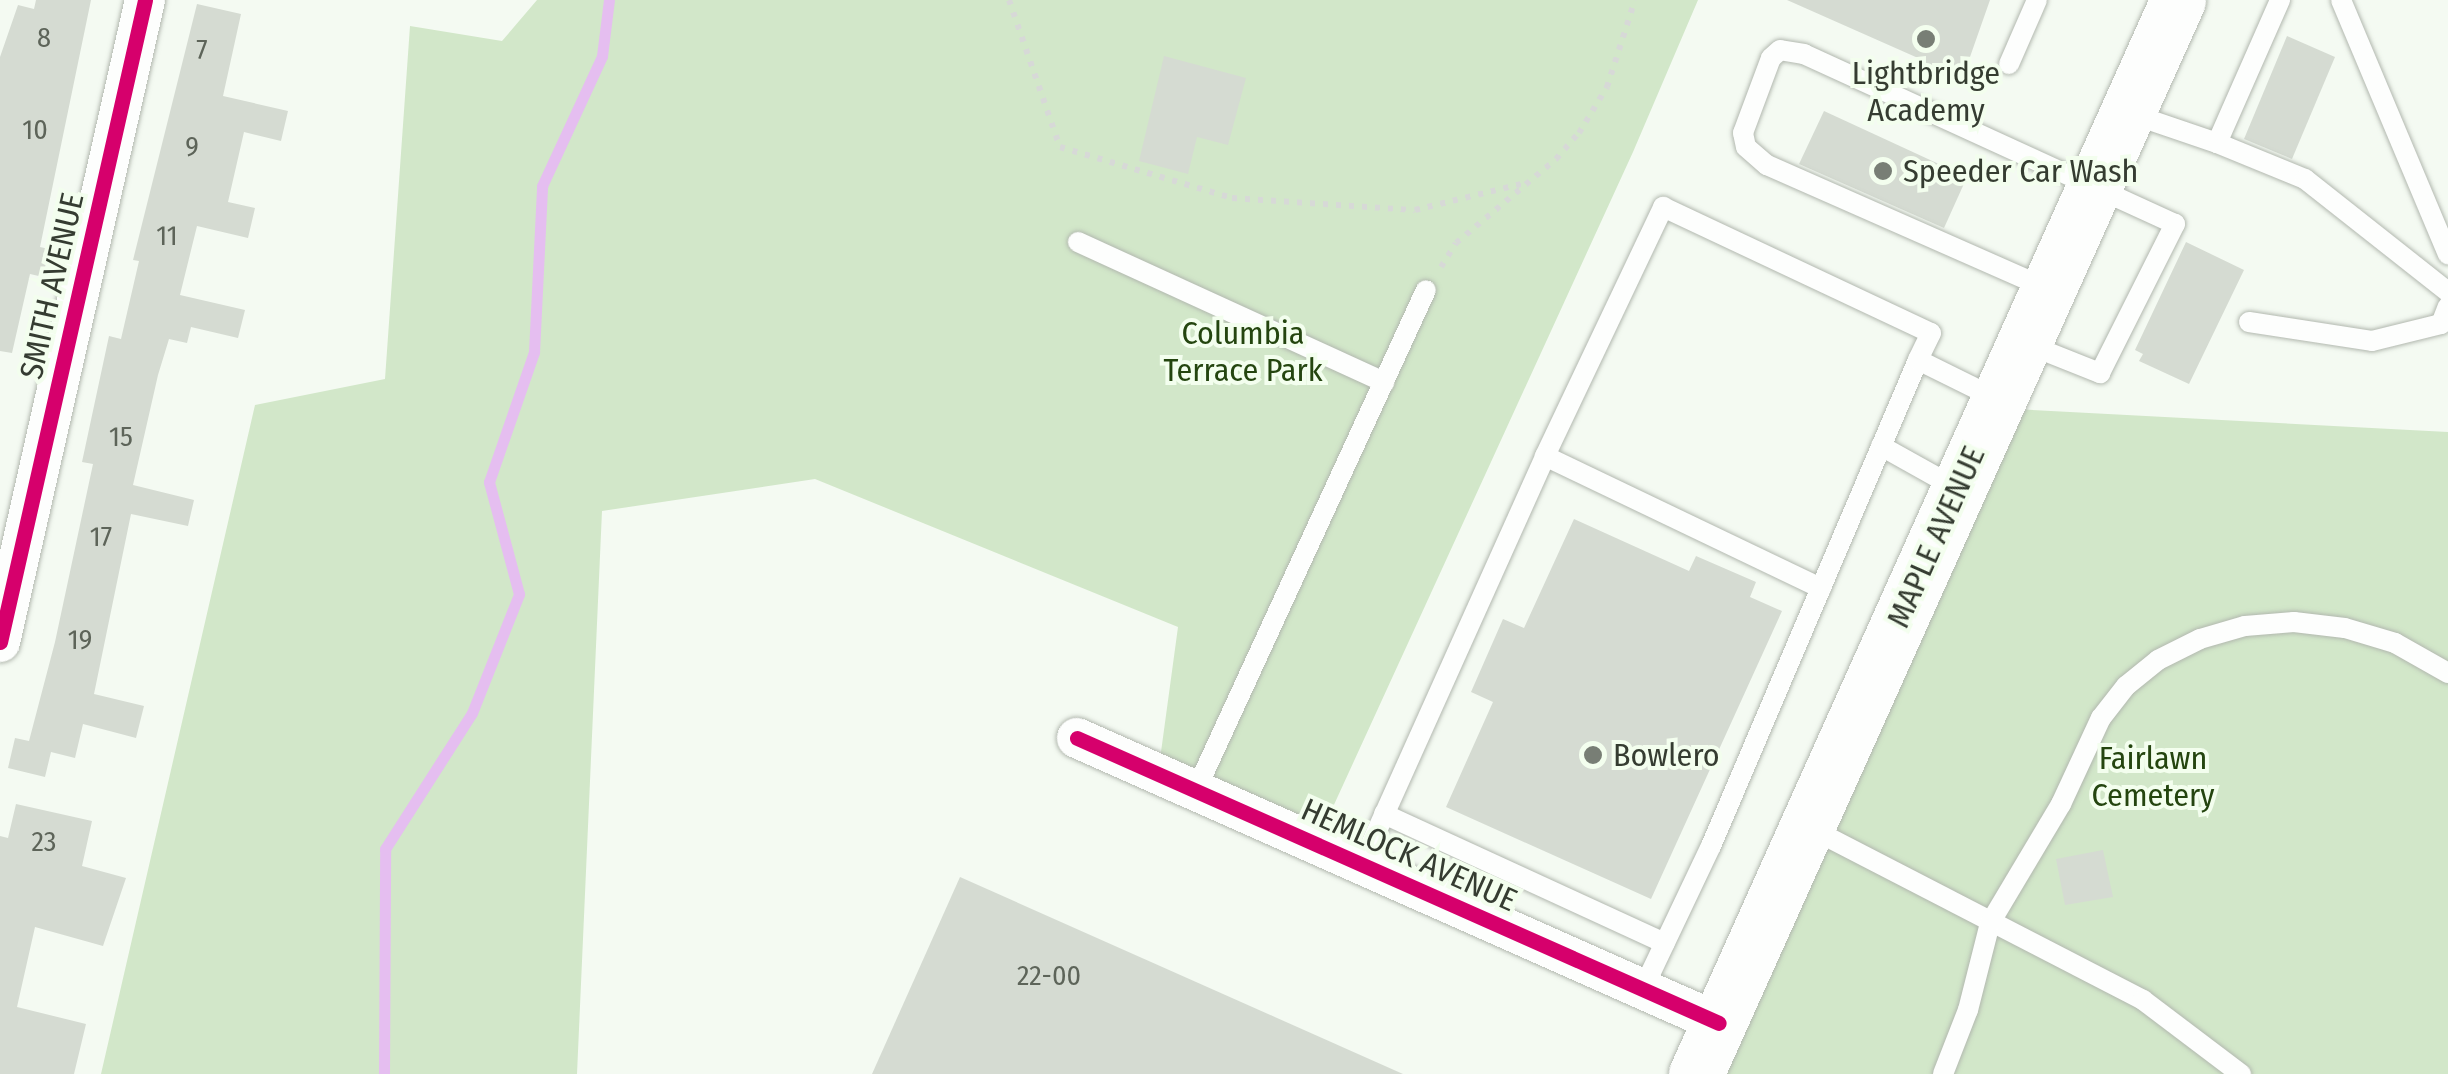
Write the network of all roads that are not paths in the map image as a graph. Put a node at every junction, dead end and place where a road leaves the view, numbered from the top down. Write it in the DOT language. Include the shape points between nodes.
graph roads {
  1 [pos="145,0"];
  2 [pos="2037,0"];
  3 [pos="2178,0"];
  4 [pos="2280,0"];
  5 [pos="2341,0"];
  6 [pos="2008,64"];
  7 [pos="2127,112"];
  8 [pos="2217,143"];
  9 [pos="2094,188"];
  10 [pos="1078,242"];
  11 [pos="2448,254"];
  12 [pos="2048,288"];
  13 [pos="1426,290"];
  14 [pos="2448,292"];
  15 [pos="2448,306"];
  16 [pos="2249,322"];
  17 [pos="2024,342"];
  18 [pos="1918,360"];
  19 [pos="1384,382"];
  20 [pos="1998,399"];
  21 [pos="1881,446"];
  22 [pos="1545,456"];
  23 [pos="1958,488"];
  24 [pos="12,537"];
  25 [pos="1821,588"];
  26 [pos="0,642"];
  27 [pos="2448,673"];
  28 [pos="1076,738"];
  29 [pos="1196,790"];
  30 [pos="1384,814"];
  31 [pos="1808,826"];
  32 [pos="1362,864"];
  33 [pos="1990,923"];
  34 [pos="1665,943"];
  35 [pos="1643,989"];
  36 [pos="1719,1023"];
  37 [pos="1696,1074"];
  38 [pos="1943,1074"];
  39 [pos="2241,1074"];
  1 -- 24 [label="street, SMITH AVENUE"];
  2 -- 6 [label="lane"];
  3 -- 7 [label="main road, MAPLE AVENUE"];
  4 -- 8 [label="lane"];
  5 -- 11 [label="lane"];
  7 -- 8 [label="lane"];
  7 -- 9 [label="main road, MAPLE AVENUE"];
  8 -- 14 [label="lane" via="2305,179"];
  9 -- 12 [label="main road, MAPLE AVENUE"];
  9 -- 12 [label="lane" via="1804,54 1780,50 1771,58 1744,133 1746,147 1766,164"];
  9 -- 17 [label="lane" via="2175,224 2100,373"];
  10 -- 19 [label="lane"];
  12 -- 17 [label="main road, MAPLE AVENUE"];
  13 -- 19 [label="lane"];
  15 -- 16 [label="lane" via="2440,324 2372,341"];
  17 -- 20 [label="main road, MAPLE AVENUE"];
  18 -- 20 [label="lane"];
  18 -- 21 [label="lane"];
  18 -- 22 [label="lane" via="1931,333 1663,207"];
  19 -- 29 [label="lane"];
  20 -- 23 [label="main road, MAPLE AVENUE"];
  21 -- 23 [label="lane"];
  21 -- 25 [label="lane"];
  22 -- 25 [label="lane"];
  22 -- 30 [label="lane"];
  23 -- 31 [label="main road, MAPLE AVENUE"];
  24 -- 26 [label="street, SMITH AVENUE"];
  25 -- 34 [label="lane"];
  27 -- 33 [label="lane" via="2394,643 2294,622 2245,626 2158,660 2101,718 2061,804"];
  28 -- 29 [label="street, HEMLOCK AVENUE"];
  29 -- 32 [label="street, HEMLOCK AVENUE"];
  30 -- 32 [label="lane"];
  30 -- 34 [label="lane"];
  31 -- 33 [label="lane"];
  31 -- 36 [label="main road, MAPLE AVENUE"];
  32 -- 35 [label="street, HEMLOCK AVENUE"];
  33 -- 38 [label="lane"];
  33 -- 39 [label="lane" via="2143,1000"];
  34 -- 35 [label="lane"];
  35 -- 36 [label="street, HEMLOCK AVENUE"];
  36 -- 37 [label="main road, MAPLE AVENUE"];
}
